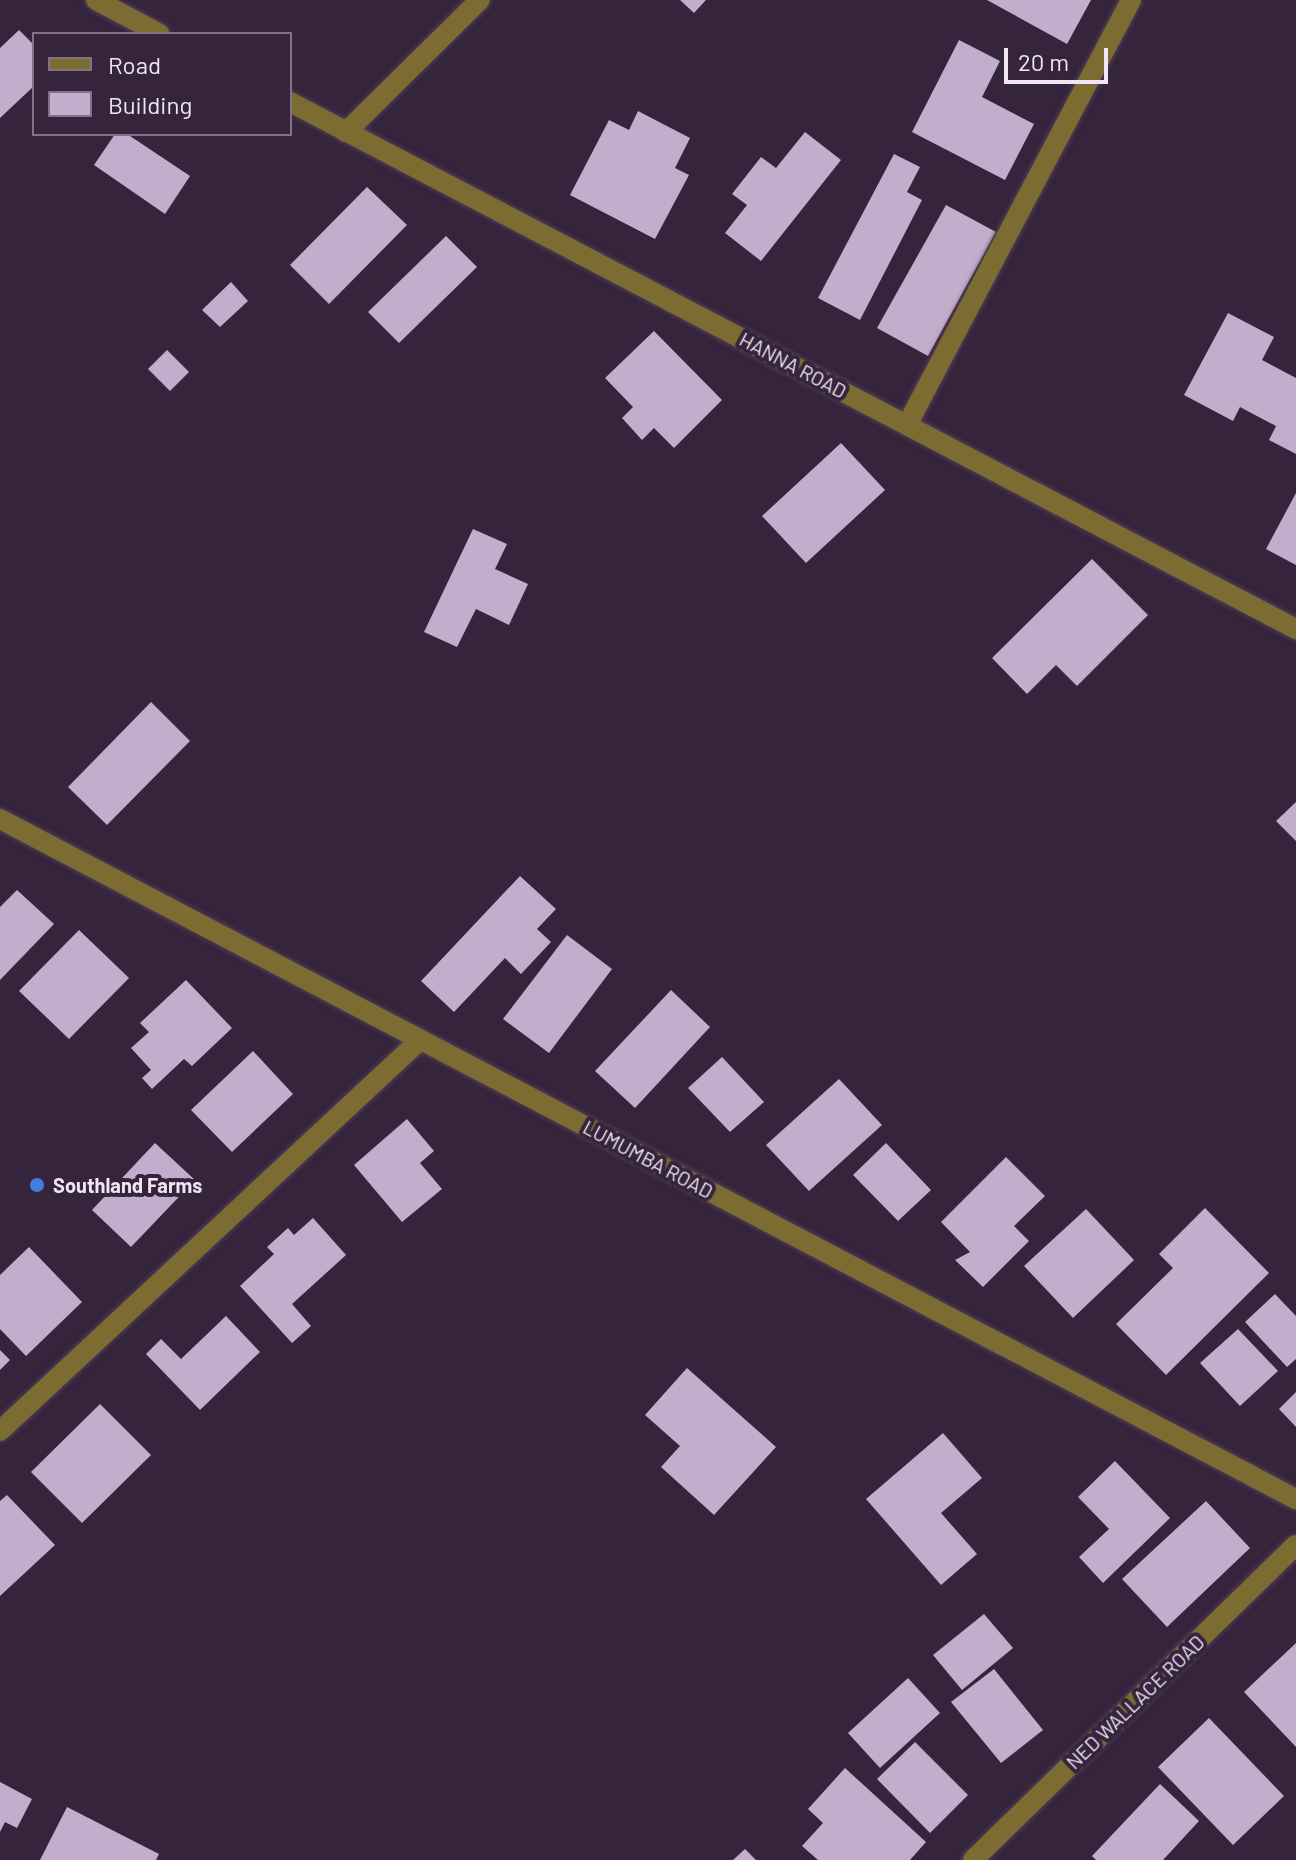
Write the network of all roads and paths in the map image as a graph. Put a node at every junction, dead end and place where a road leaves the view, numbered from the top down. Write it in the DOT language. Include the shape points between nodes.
graph roads {
  1 [pos="96,0"];
  2 [pos="480,0"];
  3 [pos="1131,0"];
  4 [pos="156,32"];
  5 [pos="292,103"];
  6 [pos="346,132"];
  7 [pos="907,425"];
  8 [pos="1296,629"];
  9 [pos="0,819"];
  10 [pos="420,1040"];
  11 [pos="0,1431"];
  12 [pos="1296,1499"];
  13 [pos="1296,1545"];
  14 [pos="973,1860"];
  1 -- 4 [label="street"];
  2 -- 6 [label="street"];
  3 -- 7 [label="street"];
  5 -- 6 [label="street, HANNA ROAD"];
  6 -- 7 [label="street, HANNA ROAD"];
  7 -- 8 [label="street, HANNA ROAD"];
  9 -- 10 [label="street, LUMUMBA ROAD"];
  10 -- 11 [label="street"];
  10 -- 12 [label="street, LUMUMBA ROAD"];
  13 -- 14 [label="street, NED WALLACE ROAD"];
}
